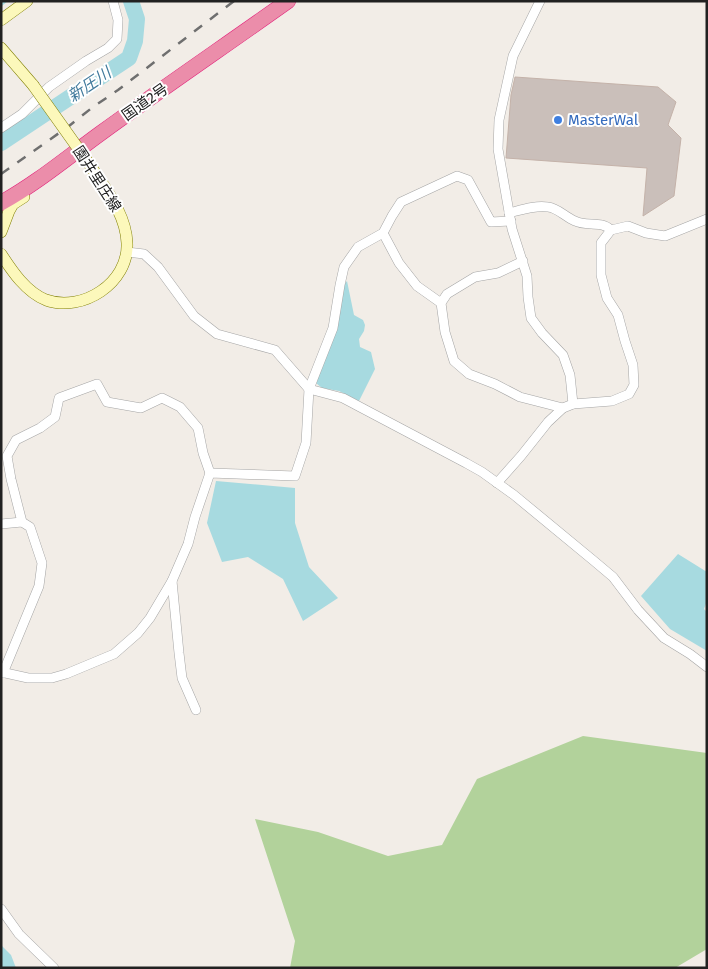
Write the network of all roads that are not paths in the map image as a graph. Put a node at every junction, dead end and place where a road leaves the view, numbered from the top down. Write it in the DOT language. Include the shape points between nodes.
graph roads {
  1 [pos="27,1"];
  2 [pos="113,1"];
  3 [pos="288,1"];
  4 [pos="540,1"];
  5 [pos="1,20"];
  6 [pos="1,48"];
  7 [pos="1,128"];
  8 [pos="76,153"];
  9 [pos="1,203"];
  10 [pos="510,217"];
  11 [pos="707,220"];
  12 [pos="611,230"];
  13 [pos="1,233"];
  14 [pos="383,233"];
  15 [pos="127,252"];
  16 [pos="2,256"];
  17 [pos="523,261"];
  18 [pos="441,303"];
  19 [pos="308,389"];
  20 [pos="574,404"];
  21 [pos="564,408"];
  22 [pos="210,473"];
  23 [pos="497,483"];
  24 [pos="22,522"];
  25 [pos="1,524"];
  26 [pos="172,581"];
  27 [pos="707,666"];
  28 [pos="2,672"];
  29 [pos="196,710"];
  30 [pos="1,908"];
  31 [pos="54,968"];
  1 -- 5 [label="main road"];
  2 -- 7 [label="street" via="118,20 117,39 49,87 22,114"];
  3 -- 8 [label="highway, 国道2号"];
  4 -- 10 [label="street" via="513,56 499,120 498,148"];
  6 -- 15 [label="main road, 園井里庄線, bridge" via="33,85 120,212 126,229"];
  8 -- 9 [label="highway, 国道2号"];
  8 -- 13 [label="main road" via="64,169 13,204"];
  10 -- 12 [label="street" via="533,208 547,207 576,222 606,225"];
  10 -- 14 [label="street" via="491,222 468,180 457,176 401,202"];
  10 -- 17 [label="street"];
  11 -- 12 [label="street" via="665,236 628,226"];
  12 -- 20 [label="street" via="601,243 600,275 607,298 618,315 633,365 634,385 629,394 612,401"];
  13 -- 16 [label="main road"];
  14 -- 18 [label="street" via="399,263 417,286"];
  14 -- 19 [label="street" via="358,247 344,267 333,328"];
  15 -- 16 [label="main road, 園井里庄線" via="122,268 106,288 80,301 65,303 46,300 34,293"];
  15 -- 19 [label="street" via="144,254 158,267 194,316 217,334 275,350"];
  17 -- 18 [label="street" via="498,273 474,277 447,294"];
  17 -- 20 [label="street" via="531,318 563,355"];
  18 -- 21 [label="street" via="454,361 469,374 520,397"];
  19 -- 22 [label="street" via="306,443 295,476"];
  19 -- 23 [label="street" via="343,398 466,463"];
  20 -- 21 [label="street"];
  21 -- 23 [label="street" via="548,422"];
  22 -- 24 [label="street" via="198,428 180,407 162,398 141,408 108,402 97,384 59,398 55,416 16,440 7,456"];
  22 -- 26 [label="street" via="188,544"];
  23 -- 27 [label="street" via="613,577 664,638"];
  24 -- 25 [label="street"];
  24 -- 28 [label="street" via="30,527 42,563 39,586"];
  26 -- 28 [label="street" via="150,618 114,654 52,678 28,678"];
  26 -- 29 [label="street" via="182,678"];
  30 -- 31 [label="street" via="19,934"];
}
